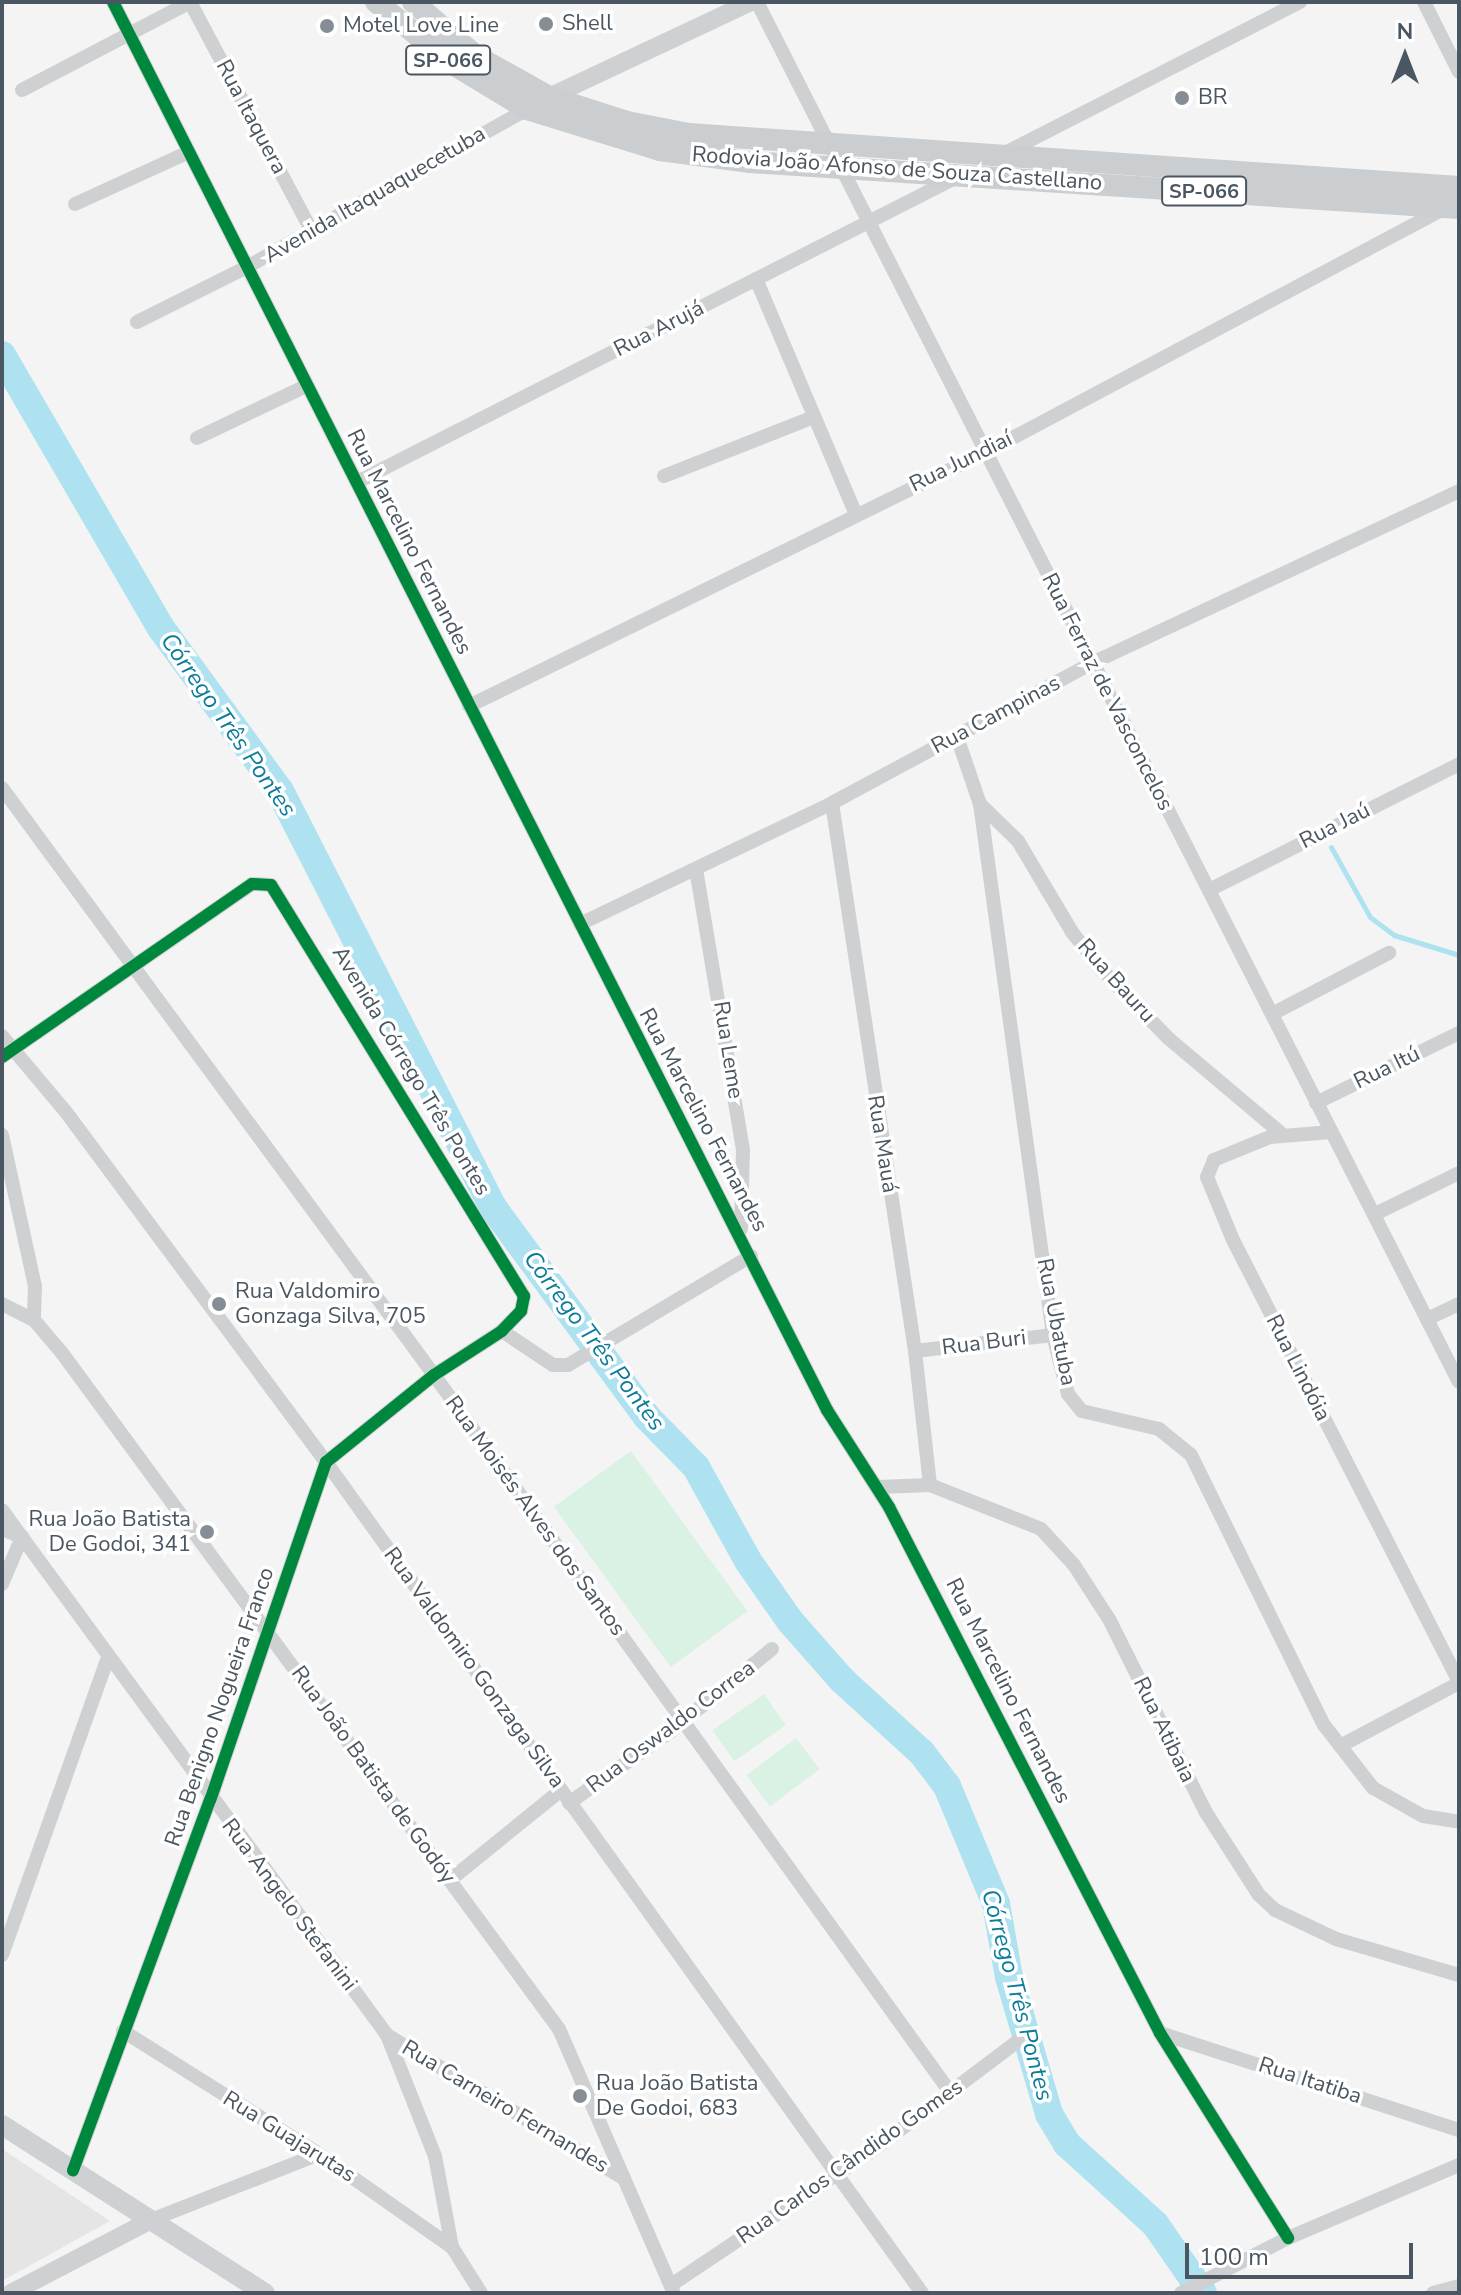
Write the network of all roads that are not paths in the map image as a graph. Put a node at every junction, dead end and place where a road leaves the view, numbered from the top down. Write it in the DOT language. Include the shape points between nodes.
graph roads {
  1 [pos="113,2"];
  2 [pos="190,2"];
  3 [pos="376,2"];
  4 [pos="413,2"];
  5 [pos="751,2"];
  6 [pos="757,2"];
  7 [pos="1300,2"];
  8 [pos="1424,2"];
  9 [pos="129,34"];
  10 [pos="1459,72"];
  11 [pos="22,90"];
  12 [pos="549,97"];
  13 [pos="527,109"];
  14 [pos="828,146"];
  15 [pos="189,152"];
  16 [pos="1003,154"];
  17 [pos="838,168"];
  18 [pos="961,175"];
  19 [pos="1459,187"];
  20 [pos="75,204"];
  21 [pos="1453,207"];
  22 [pos="867,223"];
  23 [pos="312,231"];
  24 [pos="247,267"];
  25 [pos="756,279"];
  26 [pos="137,322"];
  27 [pos="306,386"];
  28 [pos="814,417"];
  29 [pos="197,438"];
  30 [pos="986,452"];
  31 [pos="664,476"];
  32 [pos="357,482"];
  33 [pos="1459,491"];
  34 [pos="855,512"];
  35 [pos="1090,664"];
  36 [pos="469,706"];
  37 [pos="957,737"];
  38 [pos="1459,764"];
  39 [pos="2,788"];
  40 [pos="832,803"];
  41 [pos="980,804"];
  42 [pos="696,869"];
  43 [pos="1211,889"];
  44 [pos="580,924"];
  45 [pos="1389,953"];
  46 [pos="133,968"];
  47 [pos="1274,1013"];
  48 [pos="1459,1033"];
  49 [pos="2,1036"];
  50 [pos="17,1051"];
  51 [pos="2,1057"];
  52 [pos="1316,1103"];
  53 [pos="1331,1132"];
  54 [pos="1281,1133"];
  55 [pos="2,1135"];
  56 [pos="1459,1173"];
  57 [pos="1375,1214"];
  58 [pos="741,1233"];
  59 [pos="751,1256"];
  60 [pos="2,1304"];
  61 [pos="1459,1304"];
  62 [pos="1427,1319"];
  63 [pos="34,1320"];
  64 [pos="502,1331"];
  65 [pos="1053,1335"];
  66 [pos="915,1351"];
  67 [pos="434,1375"];
  68 [pos="1459,1382"];
  69 [pos="326,1462"];
  70 [pos="930,1485"];
  71 [pos="878,1487"];
  72 [pos="2,1510"];
  73 [pos="2,1529"];
  74 [pos="22,1537"];
  75 [pos="2,1584"];
  76 [pos="268,1632"];
  77 [pos="772,1649"];
  78 [pos="107,1660"];
  79 [pos="1459,1682"];
  80 [pos="683,1722"];
  81 [pos="1340,1746"];
  82 [pos="565,1796"];
  83 [pos="210,1800"];
  84 [pos="1459,1822"];
  85 [pos="450,1880"];
  86 [pos="2,1955"];
  87 [pos="1459,1975"];
  88 [pos="123,2031"];
  89 [pos="1160,2033"];
  90 [pos="387,2035"];
  91 [pos="1026,2035"];
  92 [pos="950,2092"];
  93 [pos="2,2125"];
  94 [pos="1459,2130"];
  95 [pos="319,2154"];
  96 [pos="1459,2165"];
  97 [pos="73,2171"];
  98 [pos="836,2174"];
  99 [pos="623,2178"];
  100 [pos="151,2220"];
  101 [pos="1288,2238"];
  102 [pos="452,2247"];
  103 [pos="1459,2286"];
  104 [pos="672,2289"];
  105 [pos="11,2293"];
  106 [pos="265,2293"];
  107 [pos="481,2293"];
  108 [pos="922,2293"];
  109 [pos="1181,2293"];
  110 [pos="1433,2293"];
  1 -- 9 [label="street, Rua Marcelino Fernandes"];
  2 -- 9 [label="street"];
  2 -- 23 [label="street, Rua Itaquera"];
  3 -- 13 [label="main road, Rodovia João Afonso de Souza Castellano / SP-066" via="453,64"];
  4 -- 12 [label="main road, Rodovia João Afonso de Souza Castellano / SP-066" via="476,56"];
  5 -- 12 [label="street"];
  6 -- 14 [label="street, Rua Ferraz de Vasconcelos"];
  7 -- 16 [label="street"];
  8 -- 10 [label="street"];
  9 -- 11 [label="street"];
  9 -- 15 [label="street, Rua Marcelino Fernandes"];
  12 -- 14 [label="main road, Rodovia João Afonso de Souza Castellano / SP-066" via="627,122 689,134"];
  13 -- 17 [label="main road, Rodovia João Afonso de Souza Castellano / SP-066" via="660,150"];
  13 -- 23 [label="street, Avenida Itaquaquecetuba"];
  14 -- 16 [label="main road, Rodovia João Afonso de Souza Castellano / SP-066"];
  14 -- 17 [label="street, Rua Ferraz de Vasconcelos"];
  15 -- 20 [label="street"];
  15 -- 24 [label="street, Rua Marcelino Fernandes"];
  16 -- 19 [label="main road, Rodovia João Afonso de Souza Castellano / SP-066"];
  17 -- 18 [label="main road, Rodovia João Afonso de Souza Castellano / SP-066"];
  17 -- 22 [label="street, Rua Ferraz de Vasconcelos"];
  18 -- 21 [label="main road, Rodovia João Afonso de Souza Castellano / SP-066"];
  18 -- 22 [label="street, Rua Arujá"];
  21 -- 30 [label="street, Rua Jundiaí"];
  22 -- 25 [label="street, Rua Arujá"];
  22 -- 30 [label="street, Rua Ferraz de Vasconcelos"];
  23 -- 24 [label="street, Avenida Itaquaquecetuba"];
  24 -- 26 [label="street, Avenida Itaquaquecetuba"];
  24 -- 27 [label="street, Rua Marcelino Fernandes"];
  25 -- 28 [label="street"];
  25 -- 32 [label="street, Rua Arujá"];
  27 -- 29 [label="street"];
  27 -- 32 [label="street, Rua Marcelino Fernandes"];
  28 -- 31 [label="street"];
  28 -- 34 [label="street"];
  30 -- 34 [label="street, Rua Jundiaí"];
  30 -- 35 [label="street, Rua Ferraz de Vasconcelos"];
  32 -- 36 [label="street, Rua Marcelino Fernandes"];
  33 -- 35 [label="street, Rua Campinas"];
  34 -- 36 [label="street, Rua Jundiaí"];
  35 -- 37 [label="street, Rua Campinas"];
  35 -- 43 [label="street, Rua Ferraz de Vasconcelos"];
  36 -- 44 [label="street, Rua Marcelino Fernandes"];
  37 -- 40 [label="street, Rua Campinas"];
  37 -- 41 [label="street, Rua Ubatuba"];
  38 -- 43 [label="street, Rua Jaú"];
  39 -- 46 [label="street, Rua Moisés Alves dos Santos"];
  40 -- 42 [label="street, Rua Campinas"];
  40 -- 66 [label="street, Rua Mauá"];
  41 -- 54 [label="street, Rua Bauru" via="1018,841 1101,969 1168,1038"];
  41 -- 65 [label="street, Rua Ubatuba"];
  42 -- 44 [label="street, Rua Campinas"];
  42 -- 58 [label="street, Rua Leme" via="743,1150"];
  43 -- 47 [label="street, Rua Ferraz de Vasconcelos"];
  44 -- 58 [label="street, Rua Marcelino Fernandes"];
  45 -- 47 [label="street"];
  46 -- 50 [label="street"];
  46 -- 64 [label="street, Avenida Córrego Três Pontes" via="252,884 262,882 279,892 524,1296 521,1311"];
  46 -- 67 [label="street, Rua Moisés Alves dos Santos"];
  47 -- 52 [label="street, Rua Ferraz de Vasconcelos"];
  48 -- 52 [label="street, Rua Itú"];
  49 -- 50 [label="street, Rua Valdomiro Gonzaga Silva"];
  50 -- 51 [label="street"];
  50 -- 69 [label="street, Rua Valdomiro Gonzaga Silva"];
  52 -- 53 [label="street, Rua Ferraz de Vasconcelos"];
  53 -- 54 [label="street, Rua Lindóia"];
  53 -- 57 [label="street, Rua Ferraz de Vasconcelos"];
  54 -- 79 [label="street, Rua Lindóia" via="1214,1160 1207,1177 1233,1240"];
  55 -- 63 [label="street" via="35,1286"];
  56 -- 57 [label="street"];
  57 -- 62 [label="street, Rua Ferraz de Vasconcelos"];
  58 -- 59 [label="street, Rua Marcelino Fernandes"];
  59 -- 64 [label="street" via="568,1365 553,1365"];
  59 -- 71 [label="street, Rua Marcelino Fernandes" via="827,1410"];
  60 -- 63 [label="street, Rua João Batista de Godóy"];
  61 -- 62 [label="street"];
  62 -- 68 [label="street, Rua Ferraz de Vasconcelos"];
  63 -- 76 [label="street, Rua João Batista de Godóy"];
  64 -- 67 [label="street"];
  65 -- 66 [label="street, Rua Buri"];
  65 -- 81 [label="street, Rua Ubatuba" via="1068,1394 1082,1411 1159,1429 1191,1455 1235,1553"];
  66 -- 70 [label="street, Rua Mauá"];
  67 -- 69 [label="street"];
  67 -- 80 [label="street, Rua Moisés Alves dos Santos"];
  69 -- 76 [label="street, Rua Benigno Nogueira Franco"];
  69 -- 82 [label="street, Rua Valdomiro Gonzaga Silva"];
  70 -- 71 [label="street, Rua Atibaia"];
  70 -- 87 [label="street, Rua Atibaia" via="1022,1518 1058,1543 1109,1619 1205,1811 1259,1895 1275,1910 1336,1939"];
  71 -- 89 [label="street, Rua Marcelino Fernandes"];
  72 -- 74 [label="street, Rua Angelo Stefanini"];
  73 -- 74 [label="street"];
  74 -- 75 [label="street"];
  74 -- 78 [label="street, Rua Angelo Stefanini"];
  76 -- 83 [label="street, Rua Benigno Nogueira Franco"];
  76 -- 85 [label="street, Rua João Batista de Godóy"];
  77 -- 80 [label="street, Rua Oswaldo Correa"];
  78 -- 83 [label="street, Rua Angelo Stefanini"];
  78 -- 86 [label="street"];
  79 -- 81 [label="street"];
  80 -- 82 [label="street, Rua Oswaldo Correa"];
  80 -- 92 [label="street, Rua Moisés Alves dos Santos"];
  81 -- 84 [label="street, Rua Ubatuba" via="1373,1788 1396,1803 1423,1816"];
  82 -- 85 [label="street, Rua Oswaldo Correa"];
  82 -- 98 [label="street, Rua Valdomiro Gonzaga Silva"];
  83 -- 88 [label="street, Rua Benigno Nogueira Franco"];
  83 -- 90 [label="street, Rua Angelo Stefanini"];
  85 -- 99 [label="street, Rua João Batista de Godóy" via="559,2029"];
  88 -- 95 [label="street, Rua Guajarutas"];
  88 -- 97 [label="street, Rua Benigno Nogueira Franco"];
  89 -- 94 [label="street, Rua Itatiba"];
  89 -- 101 [label="street, Rua Marcelino Fernandes"];
  90 -- 99 [label="street, Rua Carneiro Fernandes"];
  90 -- 102 [label="street, Rua Angelo Stefanini" via="435,2156"];
  91 -- 92 [label="street, Rua Carlos Cândido Gomes"];
  92 -- 98 [label="street, Rua Carlos Cândido Gomes"];
  93 -- 97 [label="main road"];
  95 -- 100 [label="street"];
  95 -- 102 [label="street, Rua Guajarutas"];
  96 -- 101 [label="street"];
  97 -- 100 [label="main road"];
  98 -- 104 [label="street, Rua Carlos Cândido Gomes"];
  98 -- 108 [label="street, Rua Valdomiro Gonzaga Silva"];
  99 -- 104 [label="street, Rua João Batista de Godóy"];
  100 -- 105 [label="street"];
  100 -- 106 [label="main road"];
  101 -- 109 [label="street"];
  102 -- 107 [label="street, Rua Angelo Stefanini"];
  103 -- 110 [label="street"];
}
